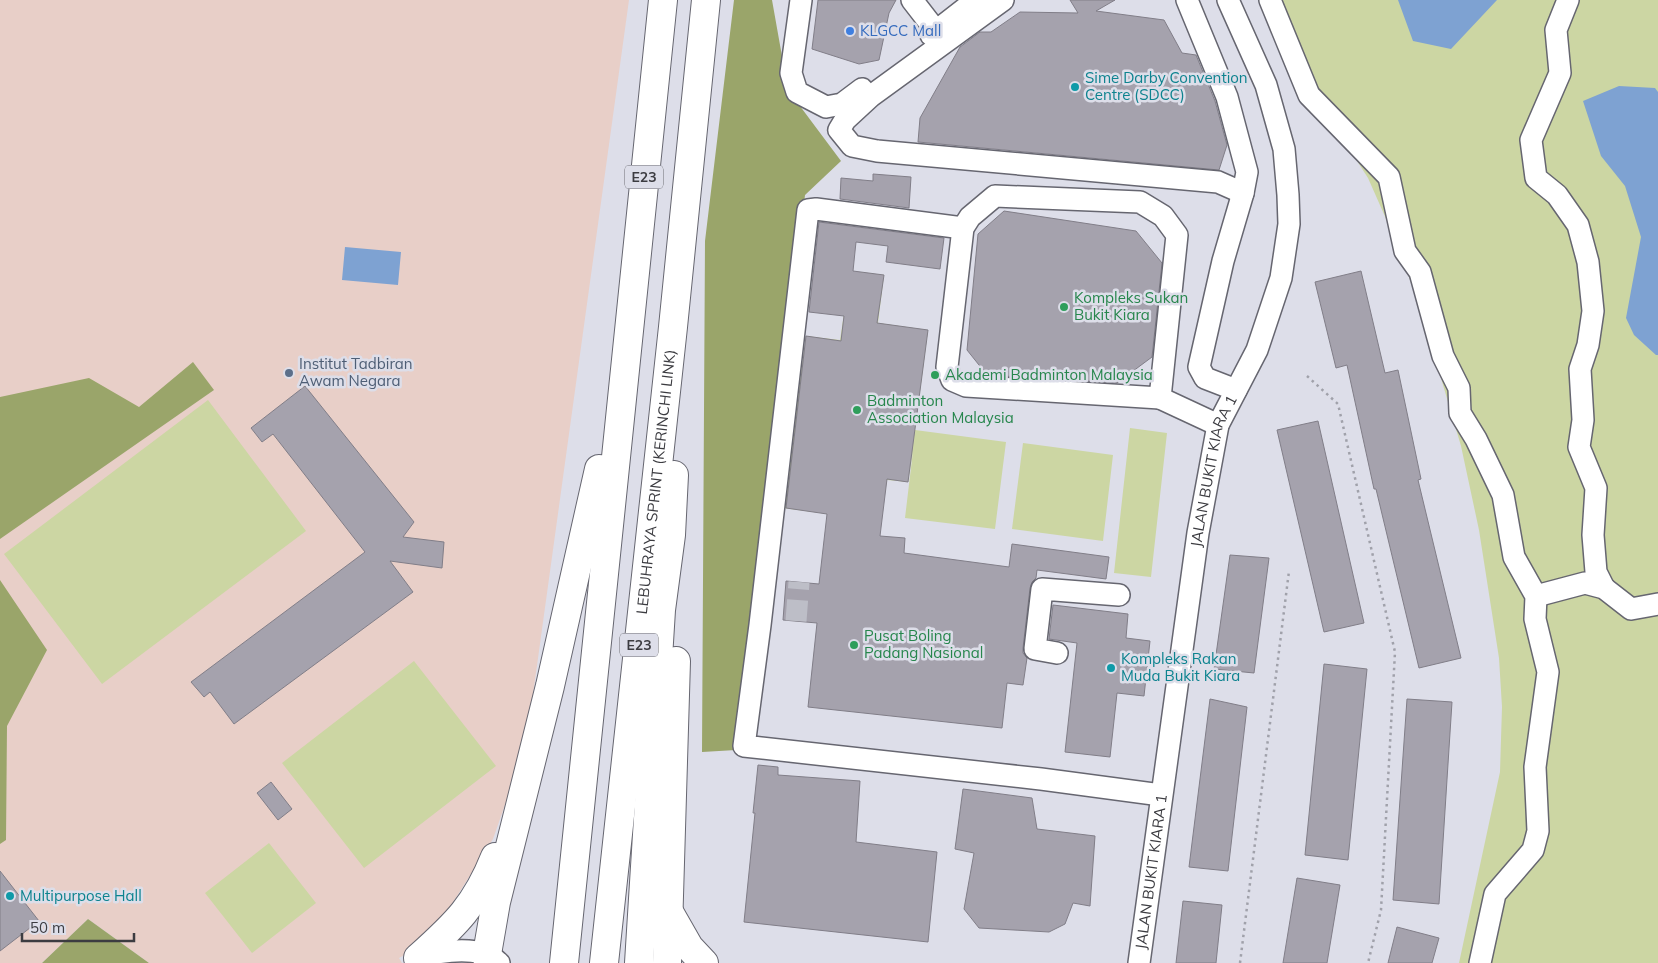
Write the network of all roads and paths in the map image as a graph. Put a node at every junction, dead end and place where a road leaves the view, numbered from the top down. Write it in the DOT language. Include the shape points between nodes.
graph roads {
  1 [pos="706,0"];
  2 [pos="802,0"];
  3 [pos="912,0"];
  4 [pos="975,0"];
  5 [pos="1003,0"];
  6 [pos="1187,0"];
  7 [pos="1228,0"];
  8 [pos="1270,0"];
  9 [pos="1568,0"];
  10 [pos="659,7"];
  11 [pos="936,31"];
  12 [pos="1243,192"];
  13 [pos="962,228"];
  14 [pos="674,327"];
  15 [pos="626,353"];
  16 [pos="1307,376"];
  17 [pos="1236,390"];
  18 [pos="1160,398"];
  19 [pos="1218,425"];
  20 [pos="672,535"];
  21 [pos="1289,571"];
  22 [pos="1604,588"];
  23 [pos="1119,595"];
  24 [pos="1536,596"];
  25 [pos="1658,604"];
  26 [pos="1057,653"];
  27 [pos="1161,795"];
  28 [pos="516,822"];
  29 [pos="669,912"];
  30 [pos="413,960"];
  31 [pos="491,960"];
  32 [pos="1140,962"];
  33 [pos="564,963"];
  34 [pos="604,963"];
  35 [pos="639,963"];
  36 [pos="667,963"];
  37 [pos="704,963"];
  38 [pos="1240,963"];
  39 [pos="1368,963"];
  40 [pos="1480,963"];
  1 -- 14 [label="highway, LEBUHRAYA SPRINT (KERINCHI LINK) / E23"];
  2 -- 11 [label="street" via="791,73 797,92 826,107 842,104"];
  3 -- 11 [label="street"];
  4 -- 11 [label="street"];
  5 -- 12 [label="street" via="871,96 845,120 840,130 852,146 877,151 1218,182"];
  6 -- 12 [label="street" via="1227,97 1247,172"];
  7 -- 17 [label="street, JALAN BUKIT KIARA 1" via="1266,86 1284,149 1289,224 1281,278 1257,350"];
  8 -- 24 [label="street" via="1309,95 1389,177 1405,250 1420,272 1443,356 1459,388 1460,412 1503,495 1514,557"];
  9 -- 22 [label="street" via="1556,30 1560,73 1531,140 1536,178 1557,195 1578,225 1588,262 1593,311 1588,345 1580,369 1583,420 1578,447 1596,488 1596,572"];
  10 -- 15 [label="highway, E23"];
  12 -- 17 [label="street" via="1222,261 1200,367 1205,378"];
  13 -- 18 [label="street" via="947,367 952,380 966,386"];
  13 -- 18 [label="street" via="995,196 1140,202 1163,216 1177,235"];
  13 -- 27 [label="street" via="808,210 744,746"];
  14 -- 20 [label="highway" via="679,375"];
  14 -- 34 [label="highway, LEBUHRAYA SPRINT (KERINCHI LINK) / E23"];
  15 -- 28 [label="highway"];
  15 -- 33 [label="highway, E23"];
  16 -- 39 [label="path" via="1338,404 1396,652 1381,910"];
  17 -- 19 [label="street, JALAN BUKIT KIARA 1"];
  18 -- 19 [label="street"];
  19 -- 27 [label="street, JALAN BUKIT KIARA 1" via="1198,534"];
  20 -- 29 [label="highway" via="678,593"];
  20 -- 35 [label="highway" via="661,610"];
  21 -- 38 [label="path"];
  22 -- 24 [label="street" via="1585,583"];
  22 -- 25 [label="street" via="1631,609"];
  23 -- 26 [label="street" via="1042,589 1035,648"];
  24 -- 40 [label="street" via="1535,619 1548,672 1535,767 1538,831 1533,850 1495,894"];
  27 -- 32 [label="street, JALAN BUKIT KIARA 1"];
  28 -- 30 [label="highway" via="506,833 471,904 448,931"];
  28 -- 31 [label="highway" via="496,902"];
  29 -- 36 [label="highway"];
  29 -- 37 [label="highway" via="689,947"];
  30 -- 31 [label="street" via="447,952"];
}
